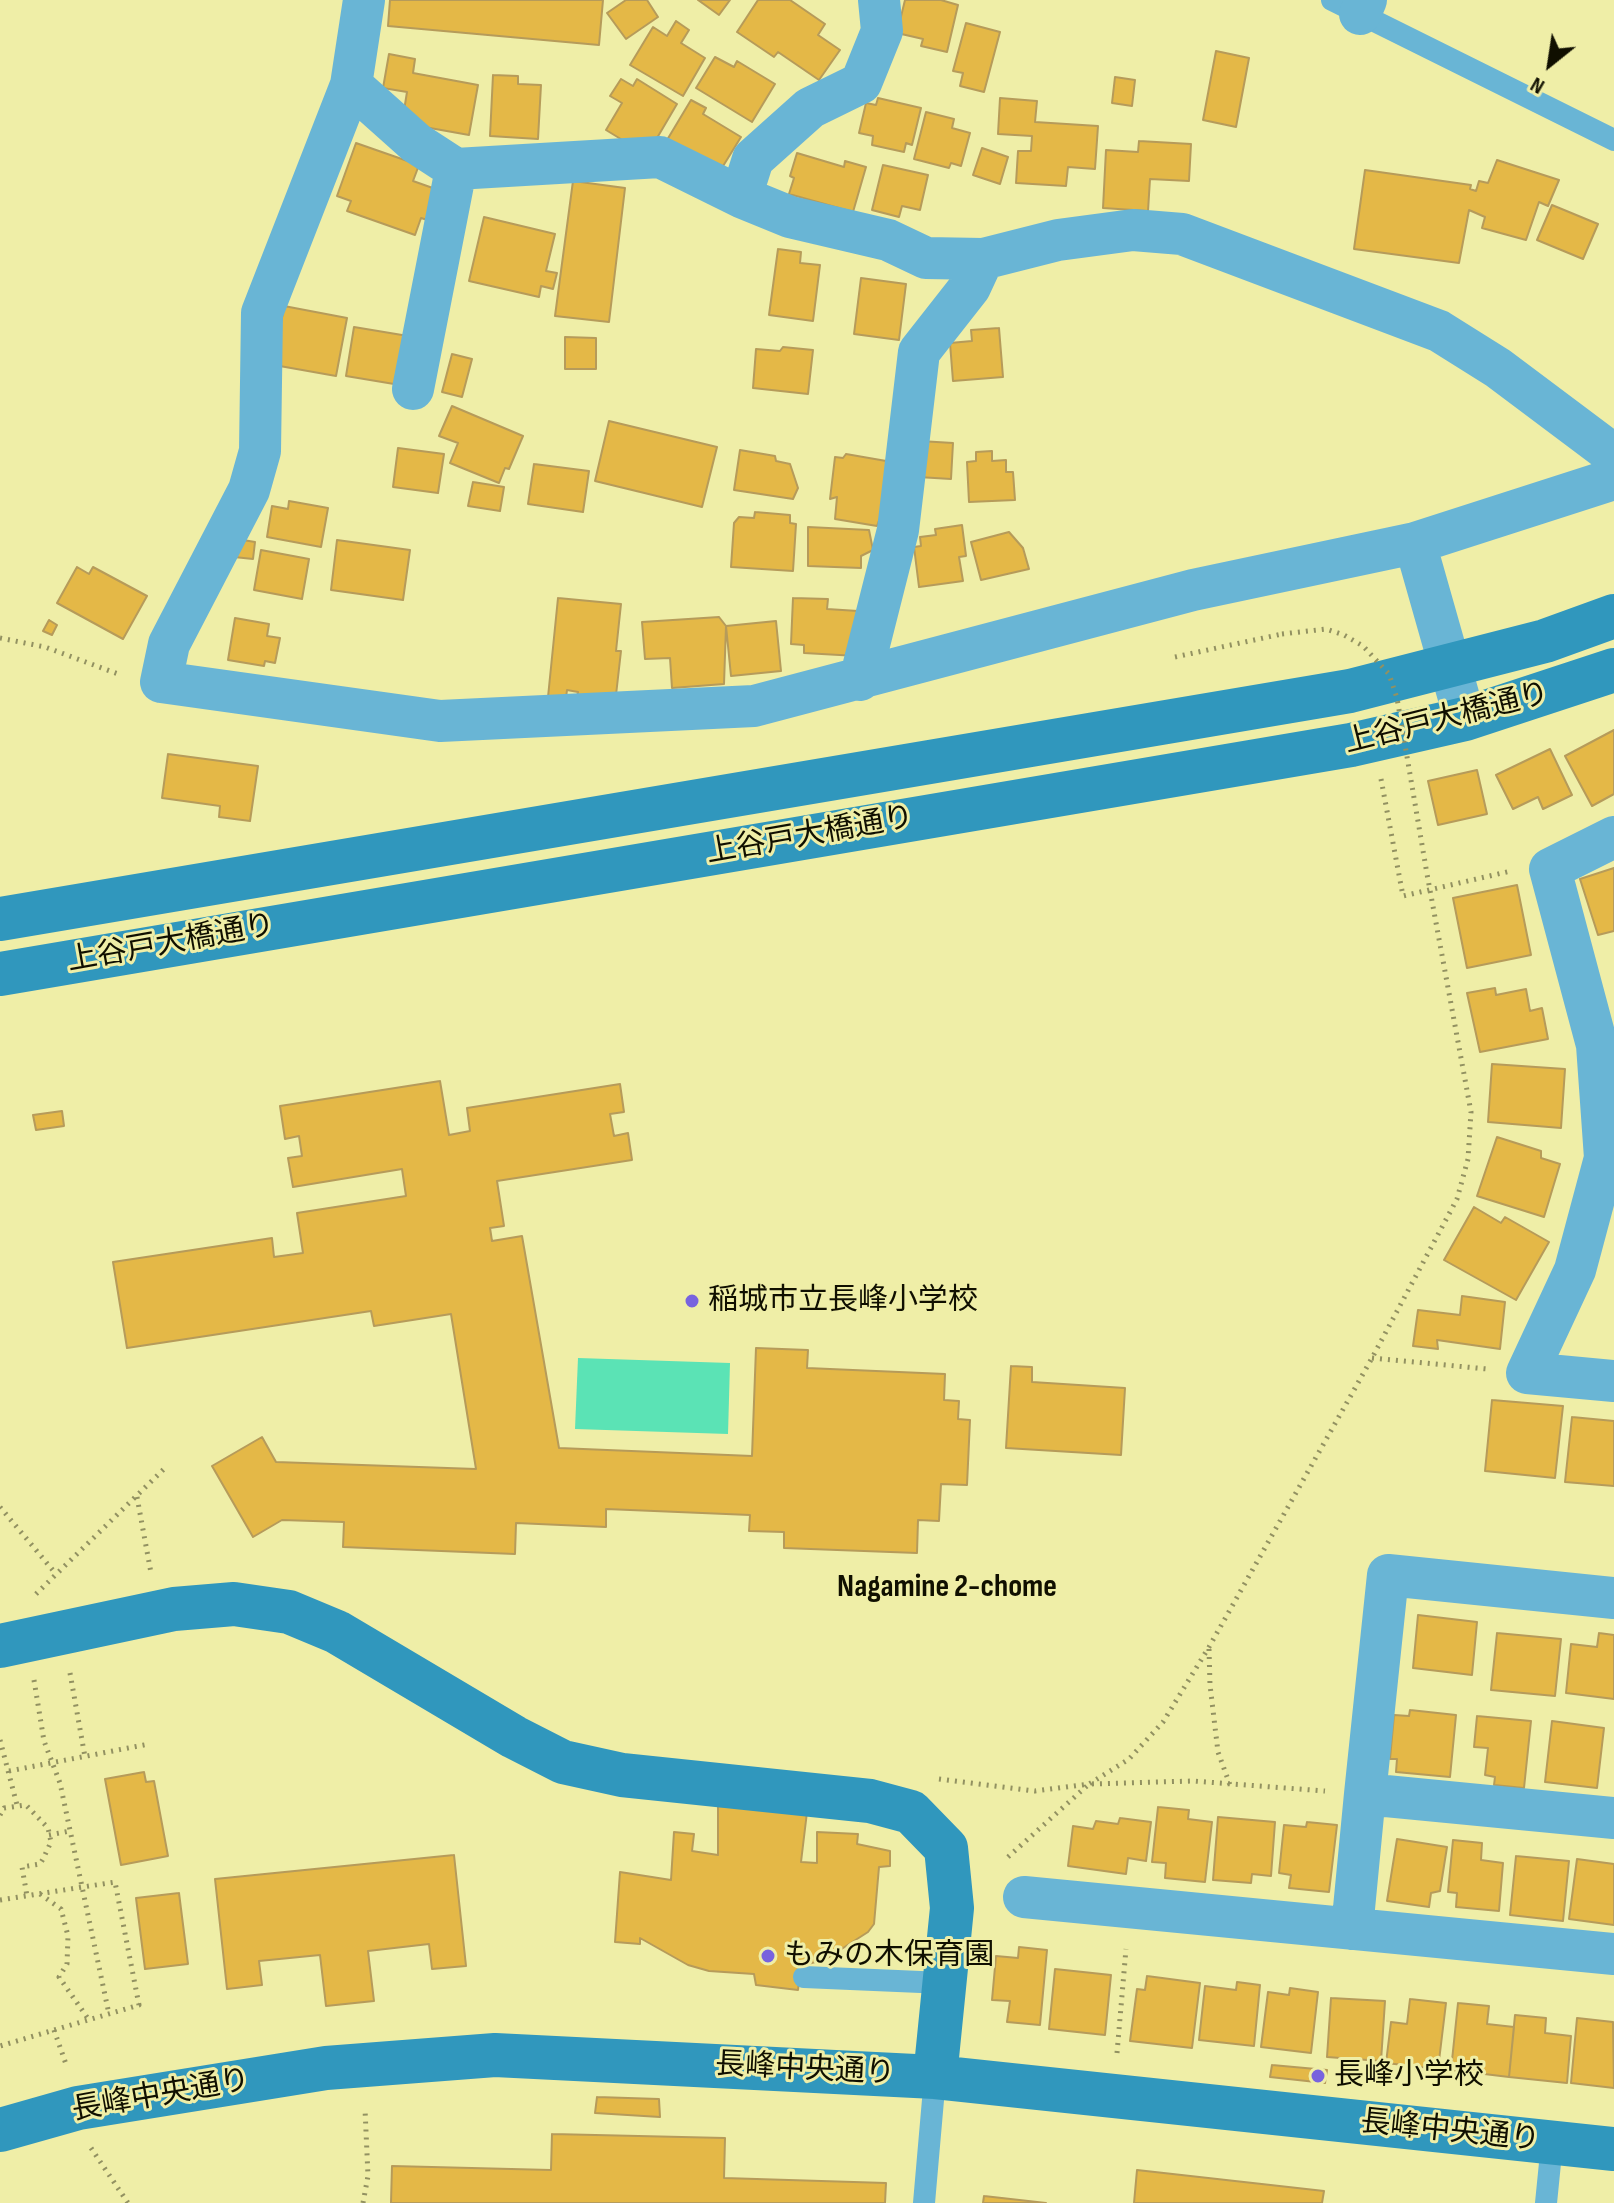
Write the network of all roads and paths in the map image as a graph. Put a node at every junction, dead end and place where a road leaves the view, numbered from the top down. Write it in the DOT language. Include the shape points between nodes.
graph roads {
  1 [pos="364,0"];
  2 [pos="879,0"];
  3 [pos="1353,5"];
  4 [pos="351,85"];
  5 [pos="1614,140"];
  6 [pos="456,169"];
  7 [pos="741,197"];
  8 [pos="983,259"];
  9 [pos="413,389"];
  10 [pos="1614,455"];
  11 [pos="1614,479"];
  12 [pos="1415,543"];
  13 [pos="1614,616"];
  14 [pos="0,638"];
  15 [pos="1175,657"];
  16 [pos="99,667"];
  17 [pos="1451,667"];
  18 [pos="1614,670"];
  19 [pos="860,680"];
  20 [pos="1465,719"];
  21 [pos="1379,768"];
  22 [pos="1614,837"];
  23 [pos="1513,871"];
  24 [pos="1430,889"];
  25 [pos="0,919"];
  26 [pos="0,974"];
  27 [pos="1609,1158"];
  28 [pos="1372,1358"];
  29 [pos="1527,1373"];
  30 [pos="1614,1381"];
  31 [pos="167,1466"];
  32 [pos="137,1496"];
  33 [pos="0,1507"];
  34 [pos="149,1561"];
  35 [pos="56,1574"];
  36 [pos="34,1595"];
  37 [pos="1614,1598"];
  38 [pos="0,1646"];
  39 [pos="1209,1647"];
  40 [pos="36,1690"];
  41 [pos="76,1700"];
  42 [pos="0,1740"];
  43 [pos="149,1744"];
  44 [pos="85,1757"];
  45 [pos="52,1763"];
  46 [pos="9,1771"];
  47 [pos="924,1778"];
  48 [pos="1089,1784"];
  49 [pos="1230,1785"];
  50 [pos="1365,1794"];
  51 [pos="17,1805"];
  52 [pos="0,1815"];
  53 [pos="1614,1818"];
  54 [pos="70,1831"];
  55 [pos="49,1835"];
  56 [pos="1011,1882"];
  57 [pos="82,1887"];
  58 [pos="40,1894"];
  59 [pos="27,1896"];
  60 [pos="0,1900"];
  61 [pos="1352,1929"];
  62 [pos="1614,1954"];
  63 [pos="1124,1963"];
  64 [pos="804,1977"];
  65 [pos="944,1983"];
  66 [pos="109,2014"];
  67 [pos="89,2020"];
  68 [pos="54,2030"];
  69 [pos="0,2046"];
  70 [pos="1117,2053"];
  71 [pos="69,2074"];
  72 [pos="935,2077"];
  73 [pos="365,2109"];
  74 [pos="0,2130"];
  75 [pos="88,2141"];
  76 [pos="1552,2143"];
  77 [pos="1614,2149"];
  78 [pos="128,2203"];
  79 [pos="363,2203"];
  80 [pos="924,2203"];
  81 [pos="1546,2203"];
  1 -- 4 [label="street"];
  2 -- 7 [label="street" via="882,31 861,83 810,108 753,159"];
  3 -- 5 [label="lane"];
  4 -- 6 [label="street" via="416,143"];
  4 -- 19 [label="street" via="262,313 260,451 249,490 169,644 161,682 440,721 754,706"];
  6 -- 7 [label="street" via="660,157"];
  6 -- 9 [label="street"];
  7 -- 8 [label="street" via="790,217 888,240 926,258"];
  8 -- 10 [label="street" via="1058,240 1133,230 1182,234 1439,331"];
  8 -- 19 [label="street" via="970,287 919,352 898,530"];
  11 -- 12 [label="street"];
  12 -- 17 [label="street"];
  12 -- 19 [label="street" via="1193,590"];
  13 -- 17 [label="street, 上谷戸大橋通り"];
  14 -- 16 [label="path" via="45,647"];
  15 -- 24 [label="path, bridge" via="1326,629 1363,646 1389,674 1397,698"];
  17 -- 20 [label="street"];
  17 -- 25 [label="street, 上谷戸大橋通り" via="1350,691"];
  18 -- 20 [label="street, 上谷戸大橋通り"];
  20 -- 26 [label="street, 上谷戸大橋通り" via="1336,748"];
  21 -- 24 [label="path" via="1403,896"];
  22 -- 27 [label="street" via="1550,869 1597,1045"];
  23 -- 24 [label="path"];
  24 -- 28 [label="path" via="1471,1112 1468,1159 1457,1199"];
  27 -- 29 [label="street" via="1575,1270"];
  28 -- 29 [label="path"];
  28 -- 39 [label="path"];
  29 -- 30 [label="street"];
  31 -- 32 [label="path"];
  32 -- 34 [label="path"];
  32 -- 35 [label="path"];
  33 -- 35 [label="path"];
  35 -- 36 [label="path"];
  37 -- 50 [label="street" via="1388,1575"];
  38 -- 65 [label="street" via="174,1609 234,1604 289,1612 337,1632 563,1762 622,1775 870,1801 911,1812 946,1848 952,1908"];
  39 -- 48 [label="path" via="1163,1722 1129,1759"];
  39 -- 49 [label="path" via="1218,1752"];
  40 -- 45 [label="path"];
  41 -- 44 [label="path"];
  42 -- 46 [label="path"];
  43 -- 44 [label="path"];
  44 -- 45 [label="path"];
  45 -- 46 [label="path"];
  45 -- 54 [label="path"];
  46 -- 51 [label="path"];
  47 -- 48 [label="path" via="1035,1791"];
  48 -- 49 [label="path"];
  48 -- 56 [label="path"];
  49 -- 50 [label="path"];
  50 -- 53 [label="street"];
  50 -- 61 [label="street"];
  51 -- 52 [label="path" via="4,1808"];
  51 -- 55 [label="path" via="26,1805"];
  54 -- 55 [label="path"];
  54 -- 57 [label="path"];
  55 -- 59 [label="path" via="40,1864 22,1867"];
  56 -- 61 [label="street"];
  57 -- 58 [label="path"];
  57 -- 66 [label="path"];
  57 -- 66 [label="path" via="115,1882 139,2005"];
  58 -- 59 [label="path"];
  58 -- 67 [label="path" via="61,1909 68,1936 67,1964 59,1977"];
  59 -- 60 [label="path"];
  61 -- 62 [label="street"];
  63 -- 70 [label="path"];
  64 -- 65 [label="lane"];
  65 -- 72 [label="street"];
  66 -- 67 [label="path"];
  67 -- 68 [label="path"];
  68 -- 69 [label="path"];
  68 -- 71 [label="path"];
  72 -- 74 [label="street, 長峰中央通り" via="495,2055 326,2068 78,2108"];
  72 -- 76 [label="street, 長峰中央通り"];
  72 -- 80 [label="lane"];
  73 -- 79 [label="path" via="368,2176"];
  75 -- 78 [label="path"];
  76 -- 77 [label="street, 長峰中央通り"];
  76 -- 81 [label="lane"];
}
